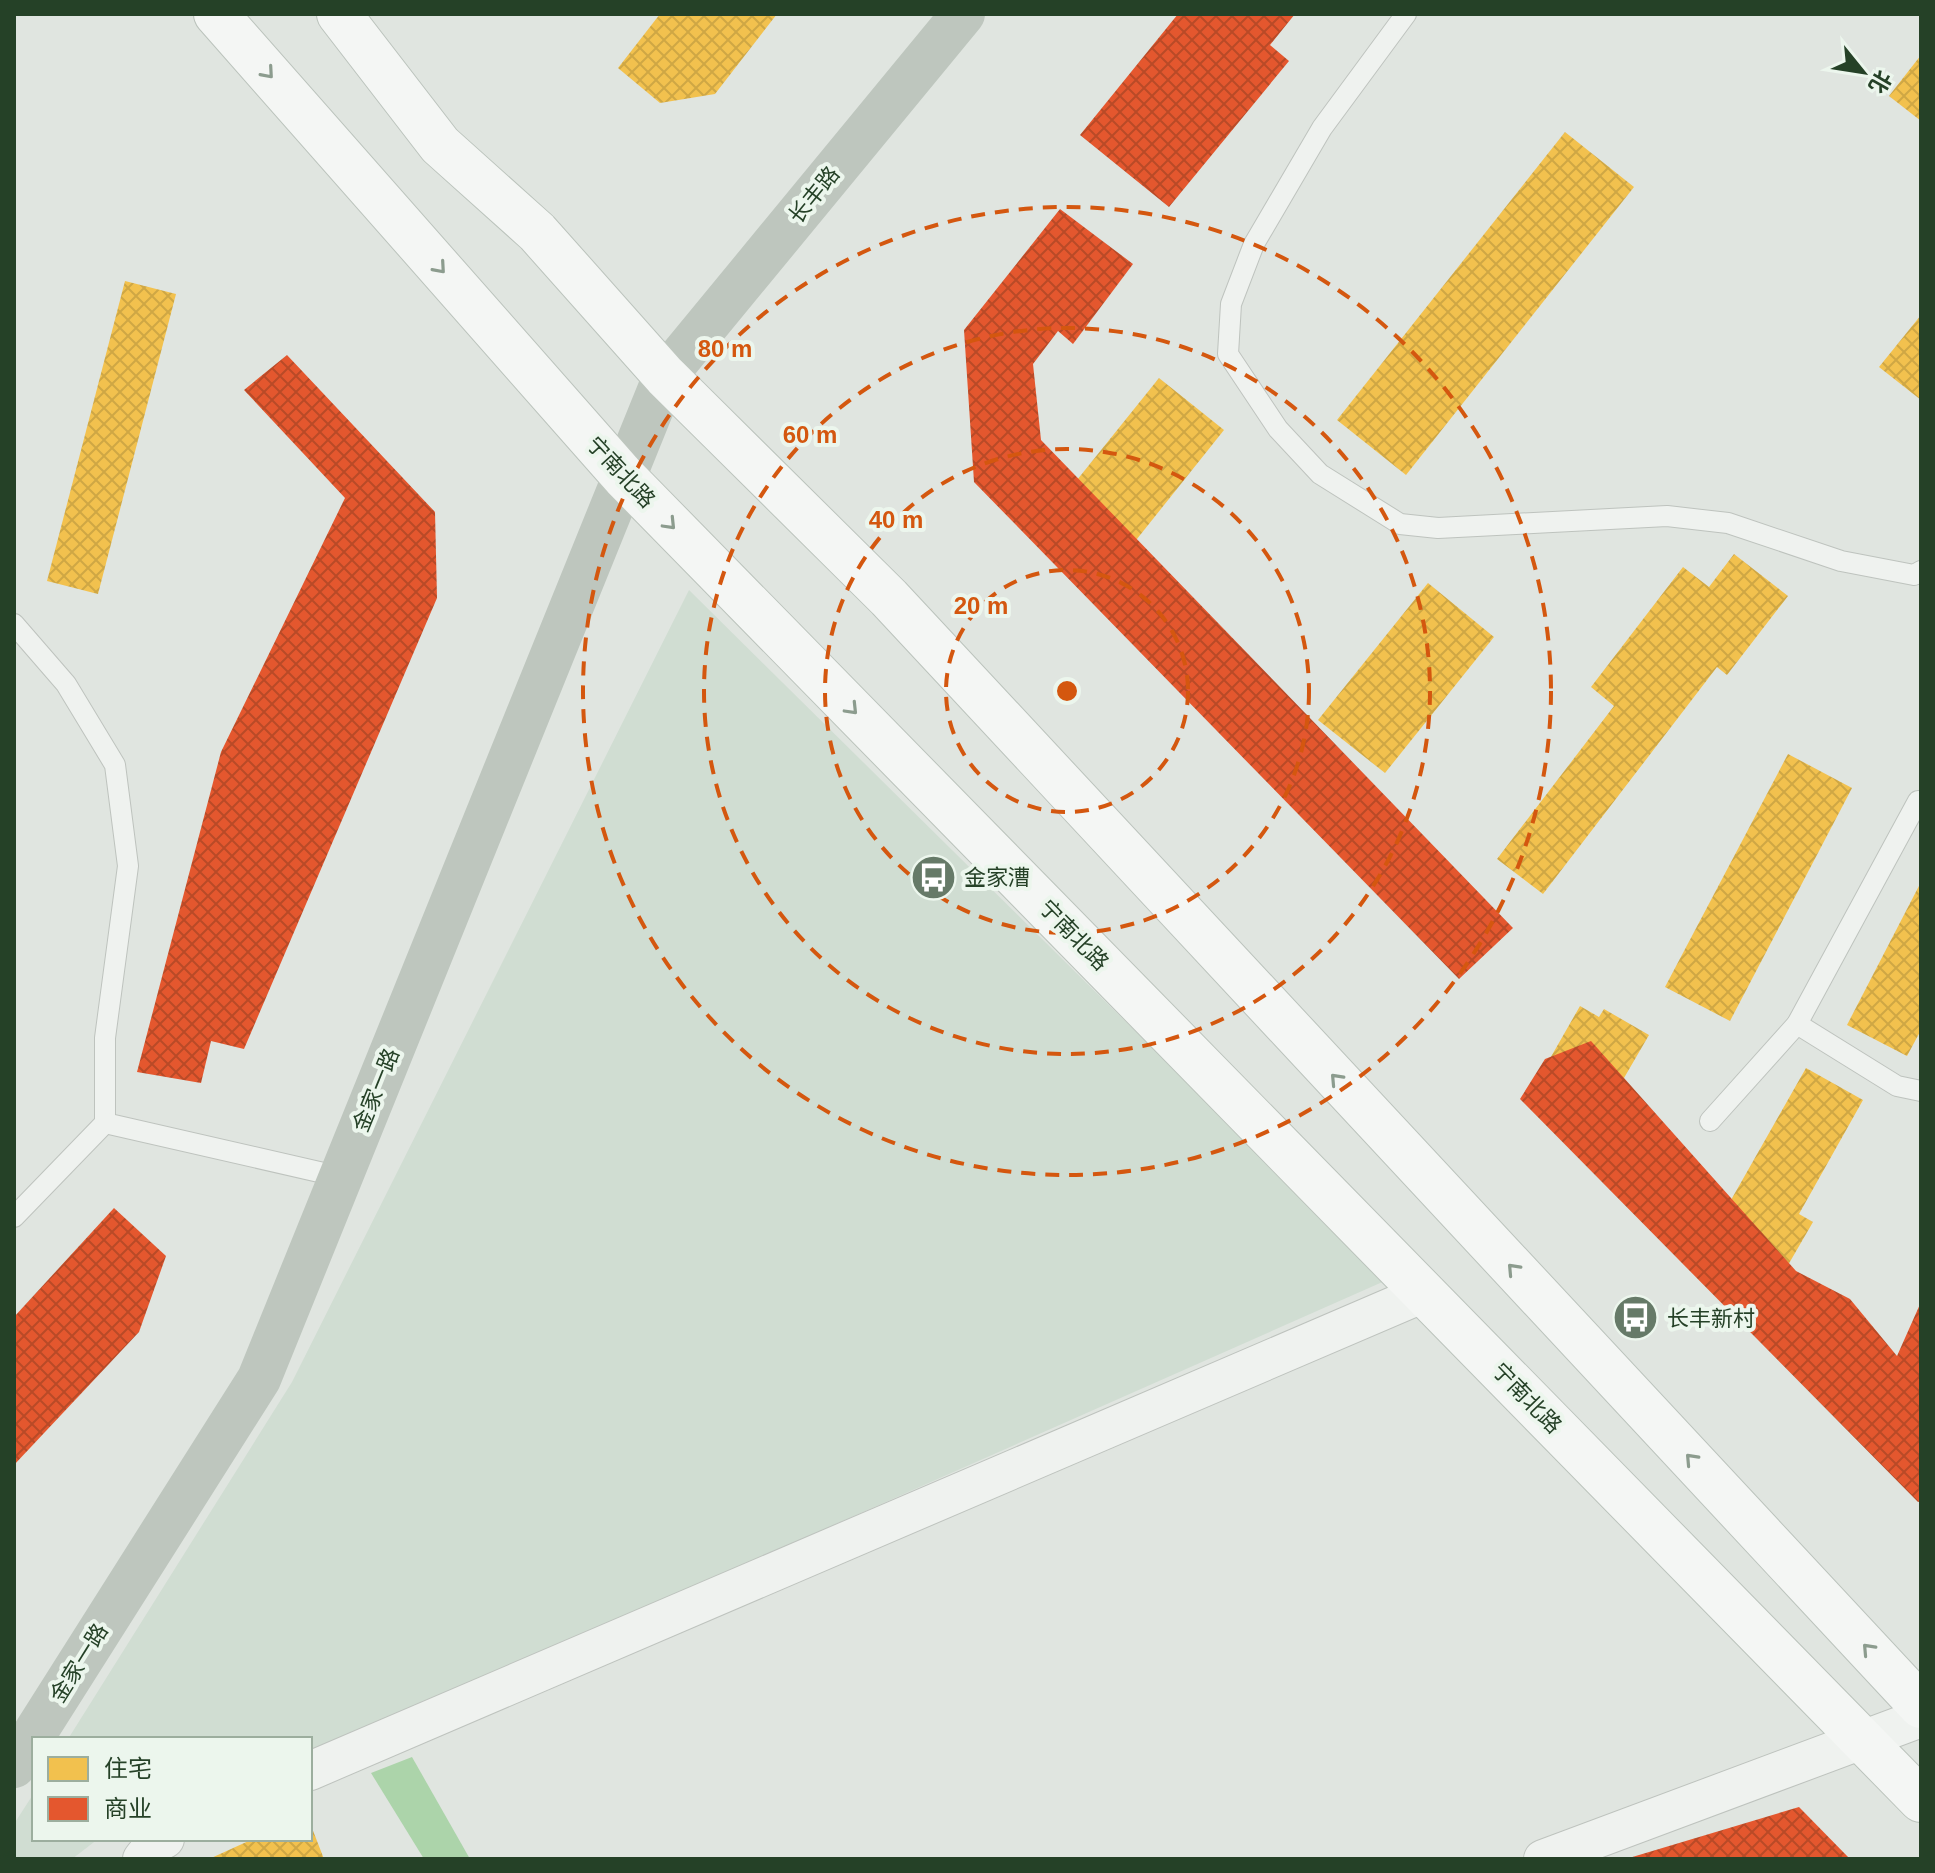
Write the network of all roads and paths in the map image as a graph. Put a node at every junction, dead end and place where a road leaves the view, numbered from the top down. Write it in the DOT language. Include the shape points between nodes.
graph roads {
  1 [pos="216,14"];
  2 [pos="339,14"];
  3 [pos="963,14"];
  4 [pos="1406,14"];
  5 [pos="665,376"];
  6 [pos="624,477"];
  7 [pos="1921,571"];
  8 [pos="14,624"];
  9 [pos="1918,801"];
  10 [pos="1797,1024"];
  11 [pos="1921,1091"];
  12 [pos="1710,1121"];
  13 [pos="105,1123"];
  14 [pos="341,1177"];
  15 [pos="14,1217"];
  16 [pos="1424,1293"];
  17 [pos="1921,1706"];
  18 [pos="1921,1718"];
  19 [pos="32,1737"];
  20 [pos="32,1738"];
  21 [pos="1862,1741"];
  22 [pos="14,1766"];
  23 [pos="312,1770"];
  24 [pos="1921,1800"];
  25 [pos="161,1841"];
  26 [pos="142,1859"];
  27 [pos="1543,1859"];
  1 -- 6 [label="main road, 宁南北路, one-way"];
  2 -- 5 [label="main road" via="440,145 537,232"];
  3 -- 5 [label="street, 长丰路"];
  4 -- 7 [label="lane" via="1322,128 1254,244 1231,304 1228,354 1278,429 1320,474 1400,524 1438,528 1667,516 1728,523 1841,561 1914,575"];
  5 -- 6 [label="street, 金家一路"];
  17 -- 5 [label="main road, one-way" via="889,598"];
  6 -- 14 [label="street, 金家一路"];
  6 -- 16 [label="main road, 宁南北路, one-way"];
  8 -- 13 [label="lane" via="66,684 115,765 128,866 105,1038"];
  9 -- 10 [label="lane"];
  10 -- 11 [label="lane" via="1897,1086"];
  10 -- 12 [label="lane"];
  13 -- 14 [label="lane"];
  13 -- 15 [label="lane"];
  14 -- 19 [label="street, 金家一路" via="259,1379"];
  16 -- 21 [label="main road, 宁南北路"];
  16 -- 23 [label="street"];
  18 -- 21 [label="street"];
  20 -- 22 [label="street, 金家一路"];
  21 -- 24 [label="main road, 宁南北路"];
  21 -- 27 [label="street"];
  25 -- 26 [label="street"];
}
